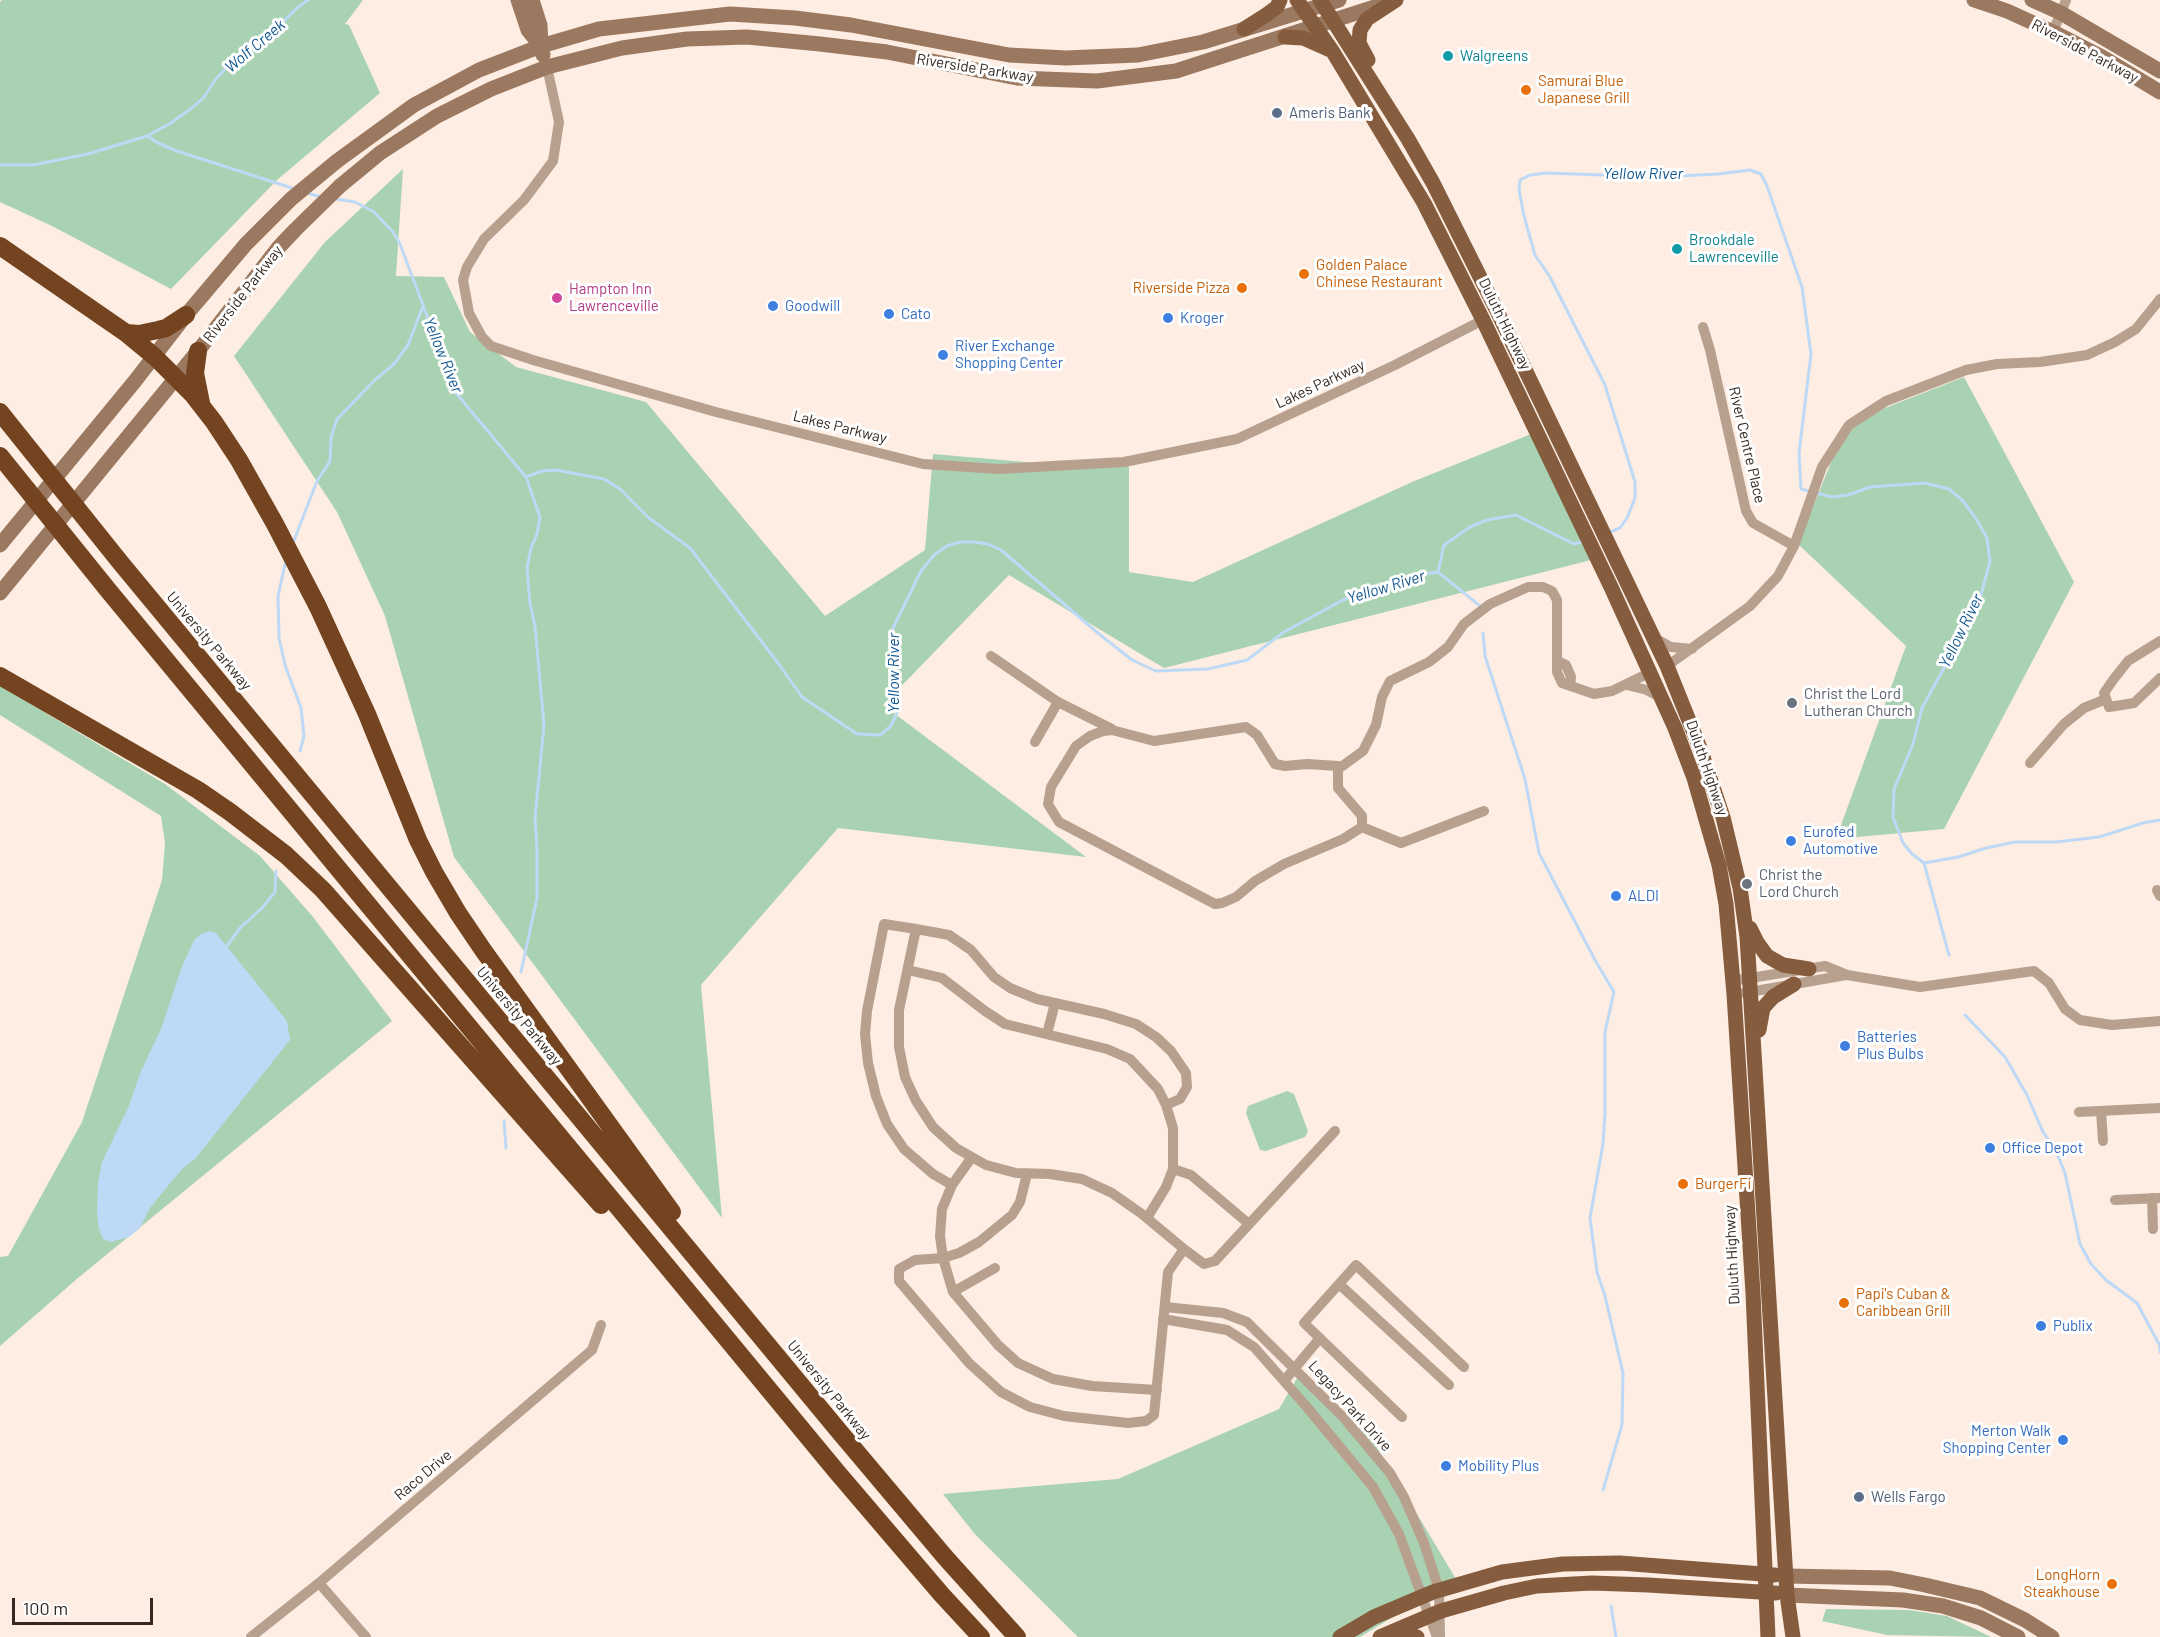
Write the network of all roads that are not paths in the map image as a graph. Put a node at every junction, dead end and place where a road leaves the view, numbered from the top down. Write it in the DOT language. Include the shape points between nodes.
graph roads {
  1 [pos="518,0"];
  2 [pos="532,0"];
  3 [pos="1280,0"];
  4 [pos="1339,0"];
  5 [pos="1396,0"];
  6 [pos="1974,0"];
  7 [pos="2032,0"];
  8 [pos="1322,3"];
  9 [pos="1300,6"];
  10 [pos="2064,6"];
  11 [pos="1335,21"];
  12 [pos="1316,27"];
  13 [pos="1244,29"];
  14 [pos="2053,32"];
  15 [pos="1285,37"];
  16 [pos="541,46"];
  17 [pos="1333,52"];
  18 [pos="547,67"];
  19 [pos="2160,71"];
  20 [pos="2160,92"];
  21 [pos="1396,119"];
  22 [pos="0,246"];
  23 [pos="2159,302"];
  24 [pos="186,315"];
  25 [pos="1483,320"];
  26 [pos="1703,327"];
  27 [pos="126,333"];
  28 [pos="198,351"];
  29 [pos="154,357"];
  30 [pos="175,379"];
  31 [pos="201,404"];
  32 [pos="0,412"];
  33 [pos="0,456"];
  34 [pos="0,545"];
  35 [pos="1794,546"];
  36 [pos="1611,586"];
  37 [pos="0,593"];
  38 [pos="1653,637"];
  39 [pos="2160,641"];
  40 [pos="1692,649"];
  41 [pos="991,656"];
  42 [pos="1667,666"];
  43 [pos="1649,673"];
  44 [pos="0,676"];
  45 [pos="2160,678"];
  46 [pos="1628,685"];
  47 [pos="1662,698"];
  48 [pos="2106,699"];
  49 [pos="1058,702"];
  50 [pos="1112,730"];
  51 [pos="1035,742"];
  52 [pos="1700,748"];
  53 [pos="2030,763"];
  54 [pos="1340,766"];
  55 [pos="1484,812"];
  56 [pos="1362,827"];
  57 [pos="1745,918"];
  58 [pos="916,929"];
  59 [pos="1809,969"];
  60 [pos="908,970"];
  61 [pos="1847,975"];
  62 [pos="1794,984"];
  63 [pos="1750,985"];
  64 [pos="1733,988"];
  65 [pos="1055,1003"];
  66 [pos="2160,1021"];
  67 [pos="1047,1034"];
  68 [pos="1755,1053"];
  69 [pos="1166,1106"];
  70 [pos="2160,1108"];
  71 [pos="2101,1111"];
  72 [pos="2079,1112"];
  73 [pos="1335,1131"];
  74 [pos="2103,1141"];
  75 [pos="972,1157"];
  76 [pos="1173,1169"];
  77 [pos="1026,1174"];
  78 [pos="952,1185"];
  79 [pos="2156,1198"];
  80 [pos="2115,1200"];
  81 [pos="1147,1218"];
  82 [pos="1249,1224"];
  83 [pos="2153,1229"];
  84 [pos="1184,1249"];
  85 [pos="943,1258"];
  86 [pos="994,1268"];
  87 [pos="1339,1284"];
  88 [pos="953,1292"];
  89 [pos="728,1296"];
  90 [pos="1165,1307"];
  91 [pos="1163,1319"];
  92 [pos="601,1325"];
  93 [pos="1320,1338"];
  94 [pos="1294,1367"];
  95 [pos="1464,1367"];
  96 [pos="756,1374"];
  97 [pos="1284,1381"];
  98 [pos="1449,1385"];
  99 [pos="1157,1390"];
  100 [pos="1402,1417"];
  101 [pos="1765,1574"];
  102 [pos="1786,1576"];
  103 [pos="319,1583"];
  104 [pos="1439,1590"];
  105 [pos="1765,1591"];
  106 [pos="1787,1595"];
  107 [pos="1422,1596"];
  108 [pos="1435,1613"];
  109 [pos="250,1637"];
  110 [pos="366,1637"];
  111 [pos="981,1637"];
  112 [pos="1017,1637"];
  113 [pos="1341,1637"];
  114 [pos="1380,1637"];
  115 [pos="1395,1637"];
  116 [pos="1417,1637"];
  117 [pos="1439,1637"];
  118 [pos="1767,1637"];
  119 [pos="1793,1637"];
  120 [pos="2018,1637"];
  121 [pos="2052,1637"];
  1 -- 16 [label="main road" via="528,30"];
  2 -- 16 [label="main road" via="540,25"];
  3 -- 13 [label="main road" via="1277,7"];
  4 -- 8 [label="main road, Riverside Parkway"];
  5 -- 11 [label="main road, Riverside Parkway"];
  5 -- 21 [label="main road" via="1367,19 1360,30 1359,43"];
  6 -- 14 [label="main road, Riverside Parkway"];
  7 -- 10 [label="main road, Riverside Parkway"];
  8 -- 9 [label="main road, Riverside Parkway"];
  8 -- 11 [label="main road, Duluth Highway"];
  9 -- 12 [label="main road, Duluth Highway"];
  9 -- 13 [label="main road, Riverside Parkway"];
  10 -- 14 [label="street"];
  10 -- 19 [label="main road, Riverside Parkway"];
  11 -- 12 [label="main road, Riverside Parkway"];
  11 -- 21 [label="main road, Duluth Highway"];
  12 -- 15 [label="main road, Riverside Parkway"];
  12 -- 17 [label="main road, Duluth Highway"];
  13 -- 16 [label="main road, Riverside Parkway" via="1138,55 1066,58 1009,55 851,25 730,14 599,29"];
  14 -- 20 [label="main road, Riverside Parkway"];
  15 -- 17 [label="main road" via="1303,38"];
  15 -- 18 [label="main road, Riverside Parkway" via="1176,71 1096,81 1017,78 887,52 747,37 665,41"];
  16 -- 18 [label="main road"];
  16 -- 24 [label="main road, Riverside Parkway" via="478,70 433,93 381,128 291,199 246,244"];
  17 -- 25 [label="main road, Duluth Highway" via="1424,203"];
  18 -- 25 [label="street, Lakes Parkway" via="559,122 553,161 524,200 484,239 467,267 463,280 469,313 491,346 716,412 923,464 999,469 1124,462 1236,438"];
  18 -- 28 [label="main road, Riverside Parkway" via="437,116 380,153 340,186 278,248"];
  21 -- 38 [label="main road, Duluth Highway" via="1502,321"];
  22 -- 27 [label="highway"];
  23 -- 35 [label="street" via="2136,329 2087,355 1966,370 1886,400 1849,425 1822,467"];
  24 -- 27 [label="highway" via="166,328"];
  24 -- 29 [label="main road, Riverside Parkway"];
  25 -- 36 [label="main road, Duluth Highway"];
  26 -- 35 [label="street, River Centre Place" via="1746,511 1753,523"];
  27 -- 29 [label="highway"];
  28 -- 30 [label="main road, Riverside Parkway"];
  28 -- 31 [label="highway" via="195,373"];
  29 -- 30 [label="highway"];
  29 -- 34 [label="main road, Riverside Parkway"];
  30 -- 31 [label="highway"];
  30 -- 37 [label="main road, Riverside Parkway"];
  31 -- 89 [label="highway" via="239,460 314,598 418,840 458,913 693,1241"];
  32 -- 89 [label="highway, University Parkway"];
  33 -- 96 [label="highway"];
  35 -- 40 [label="street" via="1763,594"];
  36 -- 42 [label="main road" via="1619,590 1650,652"];
  36 -- 43 [label="main road, Duluth Highway"];
  38 -- 40 [label="street" via="1671,646"];
  38 -- 42 [label="main road, Duluth Highway"];
  39 -- 48 [label="street" via="2127,661 2104,693"];
  40 -- 42 [label="street"];
  41 -- 49 [label="street"];
  42 -- 52 [label="main road, Duluth Highway"];
  43 -- 46 [label="street"];
  43 -- 47 [label="main road, Duluth Highway"];
  43 -- 52 [label="main road" via="1669,686"];
  44 -- 96 [label="highway" via="198,790 293,862 323,890 719,1342"];
  45 -- 48 [label="street" via="2134,703 2109,707"];
  46 -- 47 [label="street"];
  46 -- 54 [label="street" via="1594,694 1570,686 1566,665 1558,661 1557,600 1544,587 1528,587 1490,604 1464,624 1448,647 1429,662 1390,681 1363,751"];
  47 -- 64 [label="main road, Duluth Highway" via="1694,778 1719,865"];
  48 -- 53 [label="street" via="2084,708 2064,724"];
  49 -- 50 [label="street"];
  49 -- 51 [label="street"];
  50 -- 54 [label="street" via="1154,741 1246,727 1257,735 1275,764"];
  50 -- 56 [label="street" via="1089,736 1076,746 1051,787 1048,804 1059,822 1215,904 1236,897 1255,881"];
  52 -- 57 [label="main road, Duluth Highway" via="1723,817"];
  54 -- 56 [label="street" via="1338,788 1362,816"];
  55 -- 56 [label="street" via="1401,843"];
  57 -- 59 [label="main road" via="1767,956 1782,965"];
  57 -- 63 [label="main road, Duluth Highway"];
  58 -- 60 [label="street"];
  58 -- 65 [label="street" via="949,935 1010,988"];
  58 -- 78 [label="street" via="884,924 867,1011 868,1063 887,1124 904,1149"];
  59 -- 61 [label="street" via="1825,966"];
  59 -- 63 [label="street"];
  60 -- 67 [label="street" via="942,978 1005,1024"];
  60 -- 75 [label="street" via="899,1010 899,1047 905,1077 933,1127"];
  61 -- 62 [label="street"];
  61 -- 66 [label="street" via="1920,987 2034,971 2049,982 2065,1009 2080,1020 2112,1025"];
  62 -- 63 [label="street"];
  62 -- 68 [label="main road" via="1763,1008"];
  63 -- 64 [label="street"];
  63 -- 68 [label="main road, Duluth Highway"];
  64 -- 101 [label="main road, Duluth Highway"];
  65 -- 67 [label="street"];
  65 -- 69 [label="street" via="1136,1024 1164,1044 1186,1073 1187,1088 1180,1099"];
  67 -- 69 [label="street" via="1130,1059 1158,1089"];
  68 -- 102 [label="main road, Duluth Highway"];
  69 -- 76 [label="street" via="1173,1128"];
  70 -- 71 [label="street"];
  71 -- 72 [label="street"];
  71 -- 74 [label="street"];
  73 -- 82 [label="street"];
  75 -- 77 [label="street" via="986,1165"];
  75 -- 78 [label="street"];
  76 -- 81 [label="street"];
  76 -- 82 [label="street" via="1191,1175"];
  77 -- 81 [label="street" via="1083,1179 1112,1193"];
  77 -- 85 [label="street" via="1020,1202 1012,1215 979,1242"];
  78 -- 85 [label="street" via="942,1209"];
  79 -- 80 [label="street"];
  79 -- 83 [label="street"];
  81 -- 84 [label="street"];
  82 -- 84 [label="street" via="1215,1261 1204,1264"];
  84 -- 90 [label="street" via="1168,1272"];
  85 -- 88 [label="street"];
  85 -- 99 [label="street" via="915,1260 899,1269 899,1281 969,1363 1001,1392 1030,1407 1064,1416 1128,1424 1146,1421 1154,1415"];
  86 -- 88 [label="street"];
  87 -- 93 [label="street" via="1304,1323"];
  87 -- 95 [label="street" via="1356,1265"];
  87 -- 98 [label="street"];
  88 -- 99 [label="street" via="1018,1363 1053,1379"];
  89 -- 112 [label="highway, University Parkway" via="908,1514"];
  90 -- 91 [label="street"];
  90 -- 94 [label="street, Legacy Park Drive" via="1223,1314 1247,1322"];
  91 -- 97 [label="street, Legacy Park Drive" via="1227,1330 1254,1347"];
  91 -- 99 [label="street"];
  92 -- 103 [label="street, Raco Drive" via="592,1350"];
  93 -- 94 [label="street"];
  93 -- 100 [label="street"];
  94 -- 97 [label="street"];
  94 -- 104 [label="street, Legacy Park Drive" via="1390,1473 1424,1543"];
  96 -- 111 [label="highway"];
  97 -- 107 [label="street, Legacy Park Drive" via="1373,1487 1399,1534"];
  101 -- 102 [label="main road"];
  101 -- 104 [label="main road" via="1620,1563 1563,1564 1502,1572"];
  101 -- 105 [label="main road, Duluth Highway"];
  102 -- 106 [label="main road, Duluth Highway"];
  102 -- 121 [label="main road" via="1890,1578 1980,1598"];
  103 -- 109 [label="street, Raco Drive"];
  103 -- 110 [label="street"];
  104 -- 107 [label="main road"];
  104 -- 108 [label="street, Legacy Park Drive"];
  105 -- 106 [label="main road"];
  105 -- 108 [label="main road" via="1592,1583 1537,1586"];
  105 -- 118 [label="main road, Duluth Highway"];
  106 -- 119 [label="main road, Duluth Highway"];
  106 -- 120 [label="main road" via="1903,1600 1943,1606 1981,1618"];
  107 -- 108 [label="street, Legacy Park Drive"];
  107 -- 113 [label="main road"];
  108 -- 114 [label="main road"];
  108 -- 117 [label="street, Legacy Park Drive"];
  115 -- 116 [label="main road"];
}
